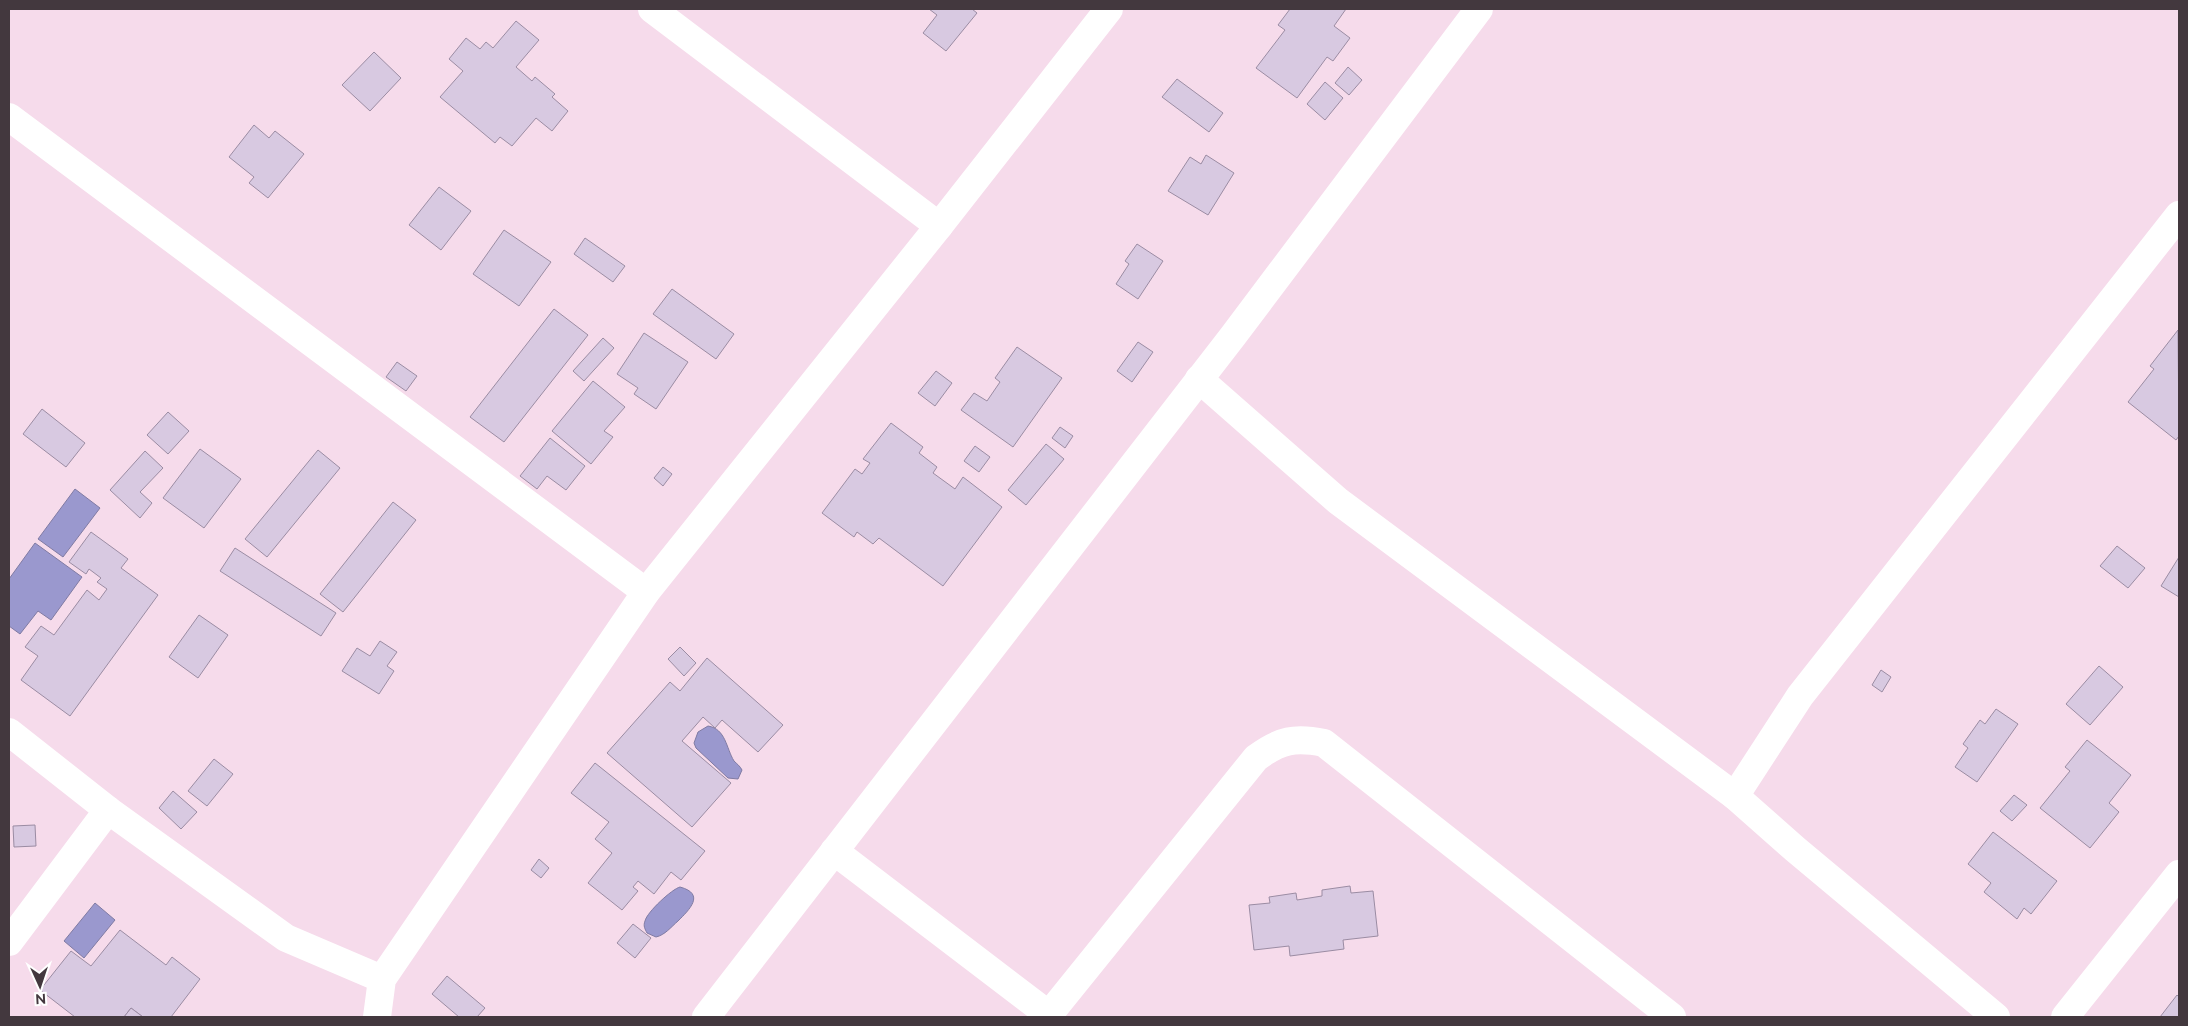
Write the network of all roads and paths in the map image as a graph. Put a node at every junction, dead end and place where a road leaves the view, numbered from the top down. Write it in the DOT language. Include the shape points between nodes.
graph roads {
  1 [pos="652,9"];
  2 [pos="1109,9"];
  3 [pos="1479,9"];
  4 [pos="9,117"];
  5 [pos="2179,215"];
  6 [pos="939,226"];
  7 [pos="1199,379"];
  8 [pos="646,592"];
  9 [pos="9,732"];
  10 [pos="1735,796"];
  11 [pos="108,810"];
  12 [pos="834,851"];
  13 [pos="2179,874"];
  14 [pos="9,942"];
  15 [pos="382,978"];
  16 [pos="1048,1016"];
  17 [pos="377,1017"];
  18 [pos="706,1017"];
  19 [pos="1672,1017"];
  20 [pos="1996,1017"];
  21 [pos="2065,1017"];
  1 -- 6 [label="street"];
  2 -- 6 [label="street"];
  3 -- 7 [label="street"];
  4 -- 8 [label="street"];
  5 -- 10 [label="street" via="1800,696"];
  6 -- 8 [label="street"];
  7 -- 10 [label="street" via="1338,501"];
  7 -- 12 [label="street"];
  8 -- 15 [label="street"];
  9 -- 11 [label="street"];
  10 -- 20 [label="street"];
  11 -- 14 [label="street"];
  11 -- 15 [label="street" via="286,938"];
  12 -- 16 [label="street"];
  12 -- 18 [label="street"];
  13 -- 21 [label="street"];
  15 -- 17 [label="street"];
  16 -- 19 [label="street" via="1256,758 1286,741 1306,739 1324,743"];
}
